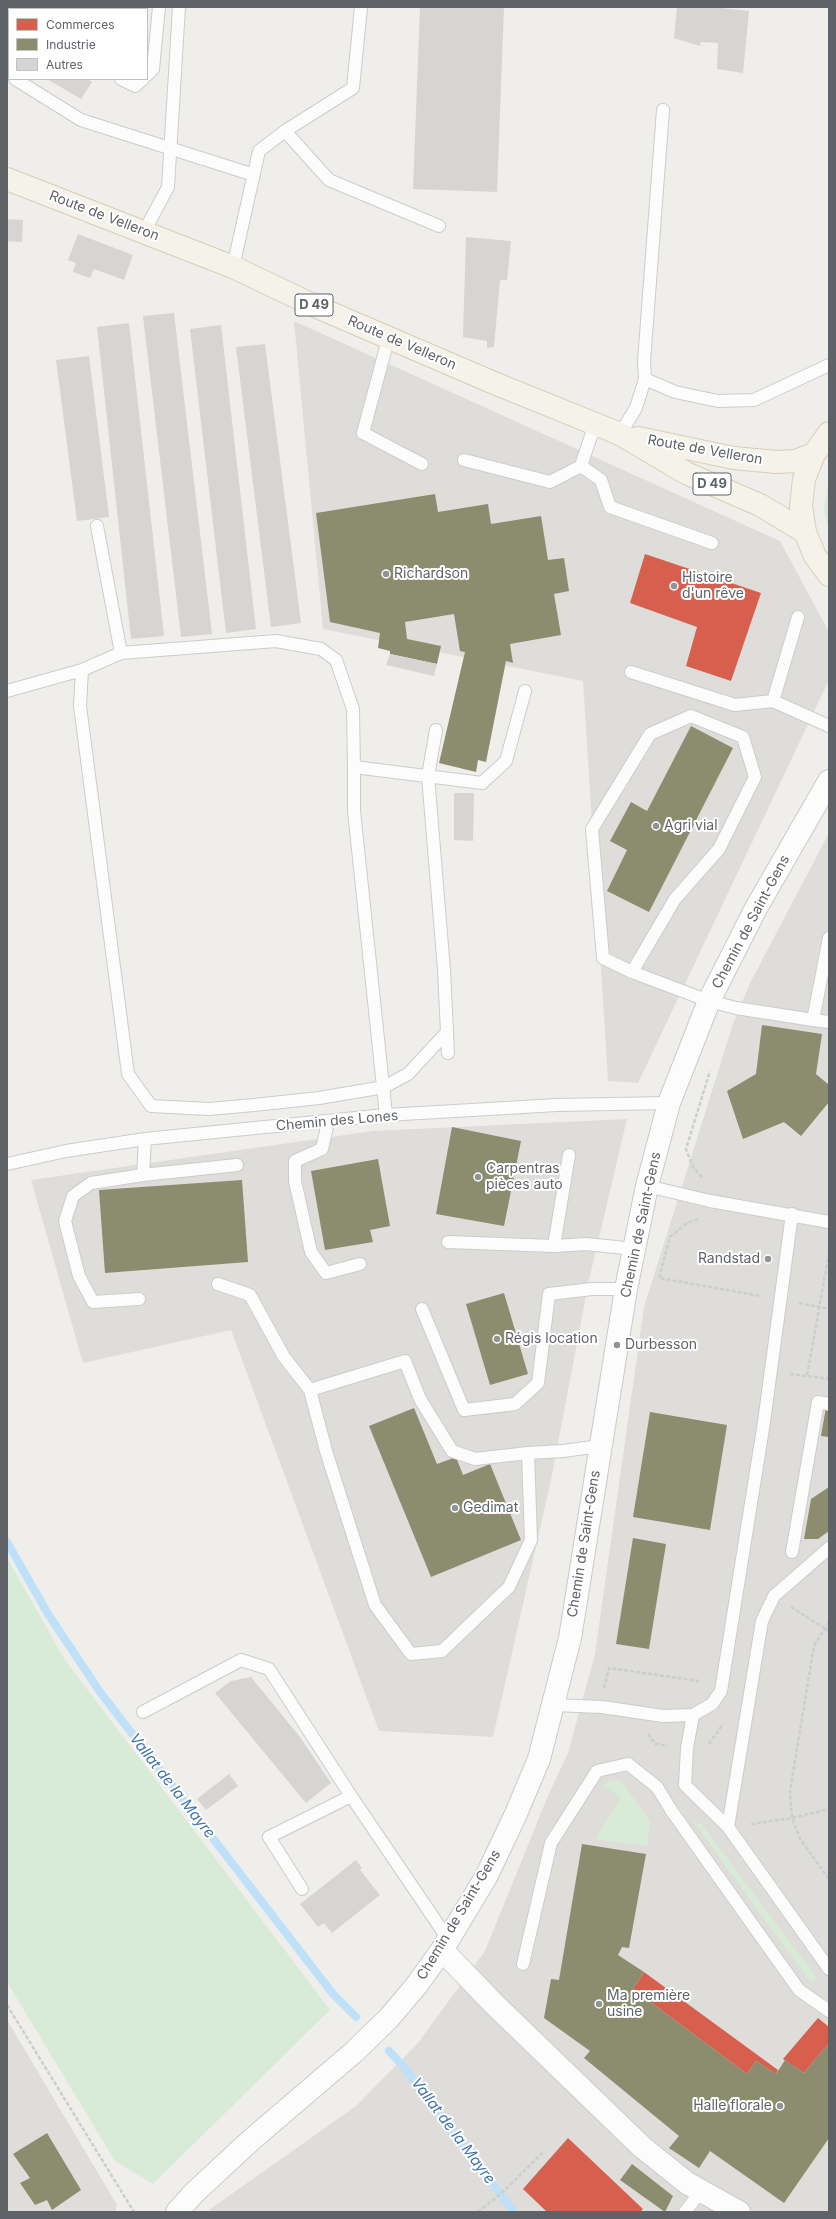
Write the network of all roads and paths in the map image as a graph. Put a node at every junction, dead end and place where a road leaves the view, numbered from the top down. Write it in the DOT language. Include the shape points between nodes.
graph roads {
  1 [pos="159,7"];
  2 [pos="179,7"];
  3 [pos="361,7"];
  4 [pos="148,74"];
  5 [pos="16,80"];
  6 [pos="123,80"];
  7 [pos="141,80"];
  8 [pos="663,110"];
  9 [pos="285,131"];
  10 [pos="170,148"];
  11 [pos="254,175"];
  12 [pos="7,179"];
  13 [pos="439,226"];
  14 [pos="144,232"];
  15 [pos="233,267"];
  16 [pos="389,336"];
  17 [pos="829,365"];
  18 [pos="645,380"];
  19 [pos="595,424"];
  20 [pos="829,433"];
  21 [pos="620,434"];
  22 [pos="814,454"];
  23 [pos="464,460"];
  24 [pos="422,464"];
  25 [pos="581,466"];
  26 [pos="97,526"];
  27 [pos="805,532"];
  28 [pos="712,543"];
  29 [pos="829,575"];
  30 [pos="798,617"];
  31 [pos="121,653"];
  32 [pos="82,670"];
  33 [pos="631,672"];
  34 [pos="7,691"];
  35 [pos="525,691"];
  36 [pos="773,701"];
  37 [pos="829,726"];
  38 [pos="436,730"];
  39 [pos="354,767"];
  40 [pos="428,776"];
  41 [pos="829,781"];
  42 [pos="829,938"];
  43 [pos="632,972"];
  44 [pos="709,1001"];
  45 [pos="813,1020"];
  46 [pos="829,1022"];
  47 [pos="447,1032"];
  48 [pos="448,1053"];
  49 [pos="711,1070"];
  50 [pos="384,1087"];
  51 [pos="669,1103"];
  52 [pos="386,1116"];
  53 [pos="328,1122"];
  54 [pos="145,1139"];
  55 [pos="568,1155"];
  56 [pos="7,1164"];
  57 [pos="237,1165"];
  58 [pos="143,1175"];
  59 [pos="647,1186"];
  60 [pos="710,1201"];
  61 [pos="792,1214"];
  62 [pos="829,1222"];
  63 [pos="448,1242"];
  64 [pos="554,1246"];
  65 [pos="634,1249"];
  66 [pos="829,1253"];
  67 [pos="360,1264"];
  68 [pos="218,1284"];
  69 [pos="626,1289"];
  70 [pos="767,1297"];
  71 [pos="139,1298"];
  72 [pos="422,1309"];
  73 [pos="829,1379"];
  74 [pos="310,1390"];
  75 [pos="829,1404"];
  76 [pos="600,1446"];
  77 [pos="528,1453"];
  78 [pos="829,1548"];
  79 [pos="792,1552"];
  80 [pos="829,1622"];
  81 [pos="699,1681"];
  82 [pos="604,1687"];
  83 [pos="554,1705"];
  84 [pos="143,1712"];
  85 [pos="693,1715"];
  86 [pos="643,1733"];
  87 [pos="687,1748"];
  88 [pos="351,1796"];
  89 [pos="829,1808"];
  90 [pos="792,1818"];
  91 [pos="728,1827"];
  92 [pos="829,1879"];
  93 [pos="302,1890"];
  94 [pos="445,1944"];
  95 [pos="523,1964"];
  96 [pos="829,1969"];
  97 [pos="7,2005"];
  98 [pos="829,2011"];
  99 [pos="542,2153"];
  100 [pos="701,2191"];
  101 [pos="134,2212"];
  102 [pos="177,2212"];
  103 [pos="478,2212"];
  104 [pos="685,2212"];
  105 [pos="739,2212"];
  1 -- 4 [label="lane" via="153,69"];
  2 -- 10 [label="lane"];
  3 -- 9 [label="lane" via="353,88"];
  5 -- 10 [label="lane" via="81,120"];
  6 -- 7 [label="lane" via="134,86"];
  8 -- 18 [label="lane" via="644,361"];
  9 -- 11 [label="lane" via="259,151"];
  9 -- 13 [label="lane" via="329,180"];
  10 -- 11 [label="lane"];
  10 -- 14 [label="lane" via="168,187"];
  11 -- 15 [label="lane"];
  12 -- 14 [label="main road, Route de Velleron / D 49"];
  14 -- 15 [label="main road, Route de Velleron / D 49"];
  15 -- 16 [label="main road, Route de Velleron / D 49" via="317,307"];
  16 -- 19 [label="main road, Route de Velleron / D 49"];
  16 -- 24 [label="lane" via="363,432"];
  17 -- 18 [label="lane" via="754,400 718,401 675,392"];
  18 -- 21 [label="lane" via="636,408"];
  19 -- 21 [label="main road, Route de Velleron / D 49"];
  19 -- 25 [label="lane"];
  20 -- 22 [label="main road"];
  21 -- 22 [label="main road, Route de Velleron / D 49" via="734,458 776,462 795,461"];
  21 -- 27 [label="main road, Route de Velleron / D 49" via="686,473 760,505"];
  22 -- 27 [label="main road" via="804,479 801,506"];
  23 -- 25 [label="lane" via="550,482"];
  25 -- 28 [label="lane" via="600,480 610,507"];
  26 -- 31 [label="lane"];
  27 -- 29 [label="main road" via="815,556"];
  30 -- 36 [label="lane"];
  31 -- 32 [label="lane"];
  31 -- 39 [label="lane" via="276,641 322,649 336,660 353,709"];
  32 -- 34 [label="lane"];
  32 -- 50 [label="lane" via="80,706 128,1074 132,1081 151,1106 209,1108 320,1098"];
  33 -- 36 [label="lane" via="735,705"];
  35 -- 40 [label="lane" via="506,761 482,783"];
  36 -- 37 [label="lane"];
  38 -- 40 [label="lane"];
  39 -- 40 [label="lane"];
  39 -- 50 [label="lane" via="354,811"];
  40 -- 47 [label="lane"];
  41 -- 44 [label="main road, Chemin de Saint-Gens" via="755,910"];
  42 -- 45 [label="lane"];
  43 -- 43 [label="lane" via="603,958 592,829 650,734 691,716 743,737 755,776 719,849 675,899"];
  43 -- 44 [label="lane"];
  44 -- 45 [label="lane" via="736,1008"];
  44 -- 51 [label="main road, Chemin de Saint-Gens"];
  45 -- 46 [label="lane"];
  47 -- 48 [label="lane"];
  47 -- 50 [label="lane" via="408,1074"];
  49 -- 60 [label="path" via="686,1150 693,1167 701,1177 714,1182"];
  50 -- 52 [label="lane"];
  51 -- 52 [label="lane, Chemin des Lones" via="556,1105"];
  51 -- 59 [label="main road, Chemin de Saint-Gens"];
  52 -- 53 [label="lane, Chemin des Lones"];
  53 -- 54 [label="lane, Chemin des Lones"];
  53 -- 67 [label="lane" via="322,1149 295,1161 298,1196 311,1252 326,1273"];
  54 -- 56 [label="lane, Chemin des Lones" via="66,1151"];
  54 -- 58 [label="lane"];
  55 -- 64 [label="lane"];
  57 -- 58 [label="lane"];
  58 -- 71 [label="lane" via="91,1183 73,1196 65,1221 79,1276 93,1302"];
  59 -- 60 [label="lane"];
  59 -- 65 [label="main road, Chemin de Saint-Gens"];
  60 -- 61 [label="lane"];
  60 -- 70 [label="path" via="709,1216 687,1223 670,1237 659,1278"];
  61 -- 62 [label="lane"];
  61 -- 85 [label="lane" via="768,1399 721,1691 712,1704"];
  63 -- 64 [label="lane"];
  64 -- 65 [label="lane" via="586,1244"];
  65 -- 69 [label="main road, Chemin de Saint-Gens"];
  66 -- 73 [label="path" via="807,1376"];
  68 -- 74 [label="lane" via="250,1296 284,1357"];
  69 -- 72 [label="lane" via="592,1289 549,1294 538,1383 515,1404 464,1410"];
  69 -- 76 [label="main road, Chemin de Saint-Gens"];
  74 -- 77 [label="lane" via="405,1361 420,1399 452,1451 475,1459"];
  74 -- 77 [label="lane" via="326,1451 376,1605 411,1654 442,1651 509,1587 531,1540"];
  75 -- 79 [label="lane" via="818,1402"];
  76 -- 77 [label="lane"];
  76 -- 83 [label="main road, Chemin de Saint-Gens" via="570,1638"];
  78 -- 91 [label="lane" via="774,1596 762,1621"];
  80 -- 90 [label="path" via="814,1646 790,1791"];
  81 -- 82 [label="path" via="609,1668"];
  83 -- 85 [label="lane" via="602,1707 663,1716"];
  83 -- 94 [label="main road, Chemin de Saint-Gens" via="539,1758 515,1816 486,1877"];
  84 -- 88 [label="lane" via="241,1660 269,1669"];
  85 -- 87 [label="lane"];
  86 -- 87 [label="path" via="649,1734 655,1744"];
  87 -- 91 [label="lane" via="685,1785"];
  88 -- 93 [label="lane" via="269,1837"];
  88 -- 94 [label="lane"];
  89 -- 90 [label="path"];
  90 -- 91 [label="path"];
  90 -- 92 [label="path" via="800,1839"];
  91 -- 96 [label="lane"];
  94 -- 100 [label="main road" via="494,2004 642,2148"];
  94 -- 102 [label="main road, Chemin de Saint-Gens" via="416,1986 389,2018 313,2089 250,2141"];
  95 -- 98 [label="lane" via="551,1843 597,1771 628,1764 658,1787 671,1810 799,1990"];
  97 -- 101 [label="path"];
  99 -- 103 [label="path" via="504,2191"];
  100 -- 104 [label="lane"];
  100 -- 105 [label="main road"];
}
